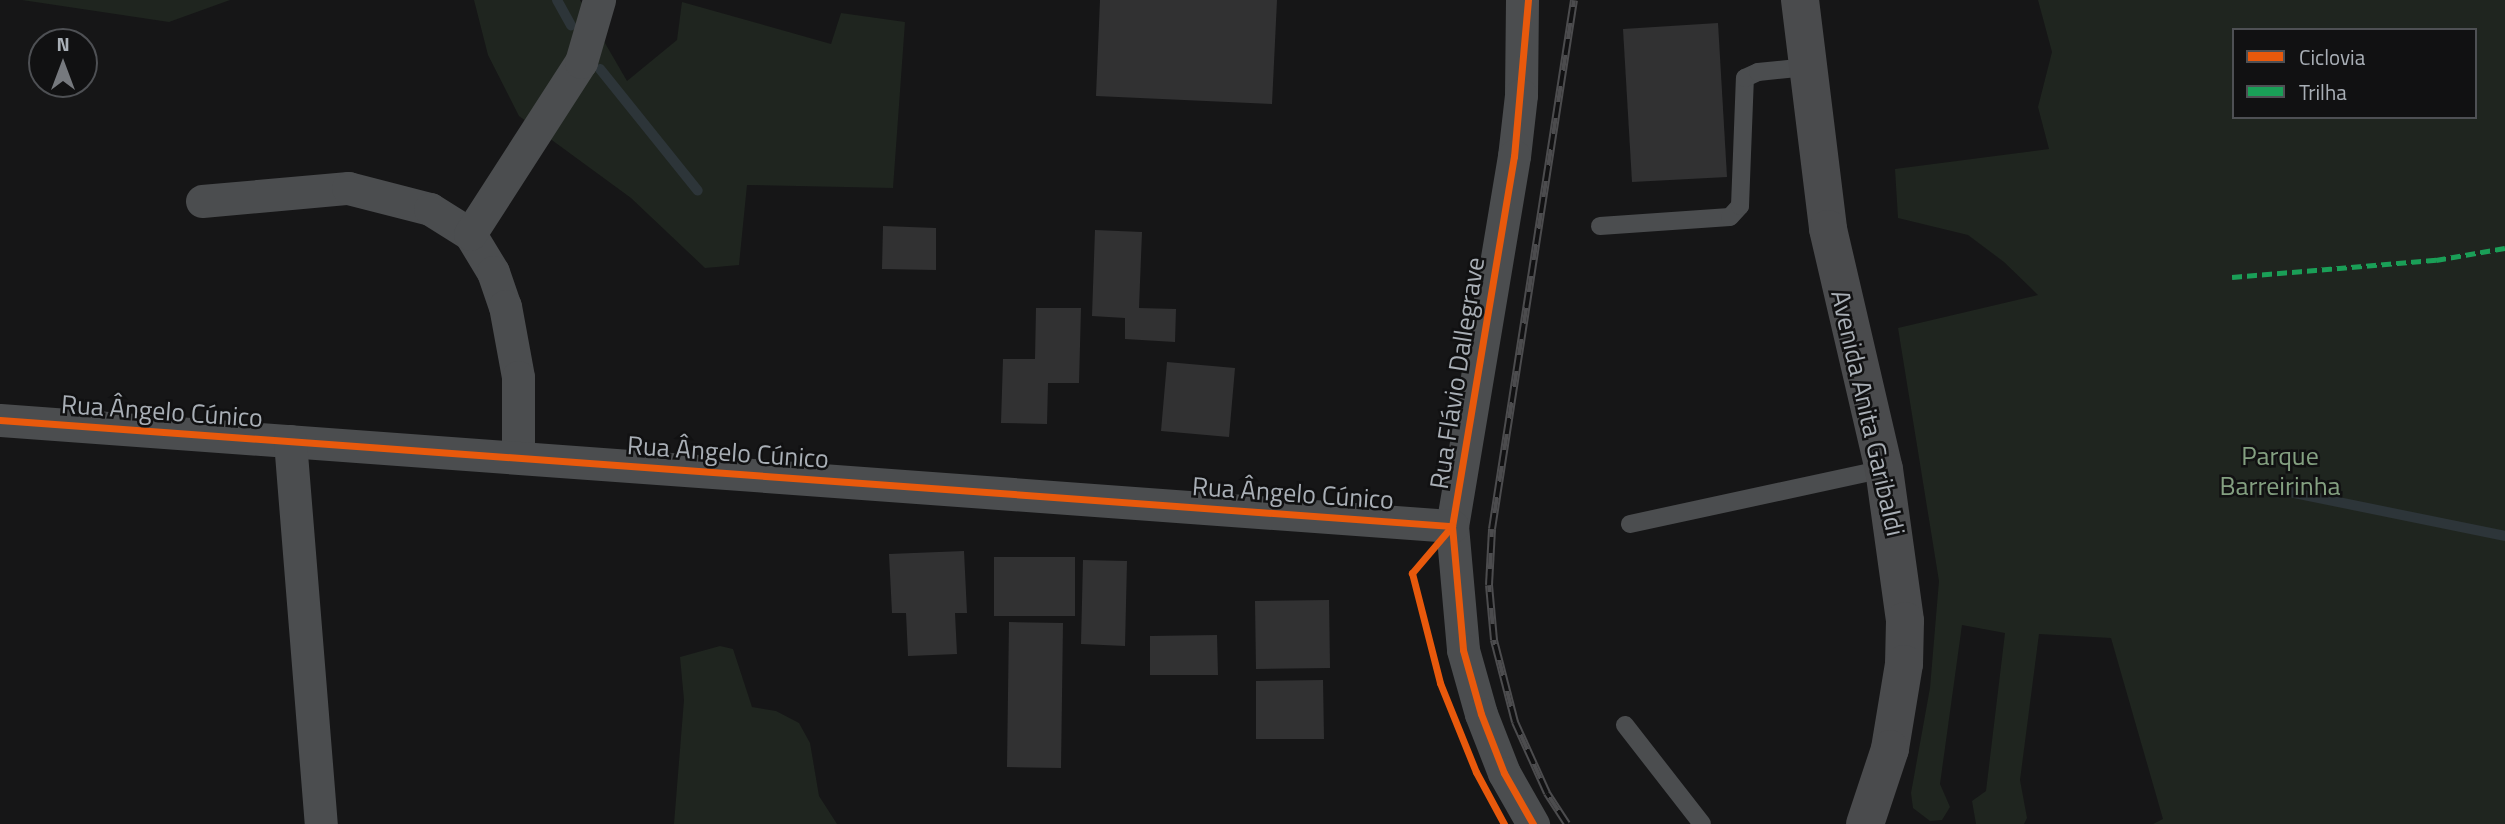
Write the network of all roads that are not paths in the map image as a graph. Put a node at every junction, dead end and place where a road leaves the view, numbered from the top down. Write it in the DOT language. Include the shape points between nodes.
graph roads {
  1 [pos="599,0"];
  2 [pos="1522,0"];
  3 [pos="1800,0"];
  4 [pos="1807,67"];
  5 [pos="202,201"];
  6 [pos="1600,226"];
  7 [pos="470,234"];
  8 [pos="0,420"];
  9 [pos="290,441"];
  10 [pos="517,457"];
  11 [pos="1884,469"];
  12 [pos="1630,524"];
  13 [pos="1452,526"];
  14 [pos="1625,725"];
  15 [pos="321,824"];
  16 [pos="1533,824"];
  17 [pos="1702,824"];
  18 [pos="1865,824"];
  1 -- 7 [label="street" via="582,62"];
  2 -- 13 [label="street, Rua Flávio Dallegrave" via="1521,95 1514,156"];
  3 -- 4 [label="main road, Avenida Anita Garibaldi"];
  4 -- 6 [label="lane" via="1758,72 1745,78 1740,206 1730,217"];
  4 -- 11 [label="main road, Avenida Anita Garibaldi" via="1840,290"];
  5 -- 7 [label="street" via="348,188 430,209"];
  7 -- 10 [label="street" via="493,272 505,306 518,377"];
  8 -- 9 [label="street, Rua Ângelo Cúnico"];
  9 -- 10 [label="street, Rua Ângelo Cúnico"];
  9 -- 15 [label="street"];
  10 -- 13 [label="street, Rua Ângelo Cúnico"];
  11 -- 12 [label="lane"];
  11 -- 18 [label="main road, Avenida Anita Garibaldi" via="1900,568 1904,664 1890,749"];
  13 -- 16 [label="street, Rua Flávio Dallegrave" via="1463,650 1490,738"];
  14 -- 17 [label="lane"];
}
